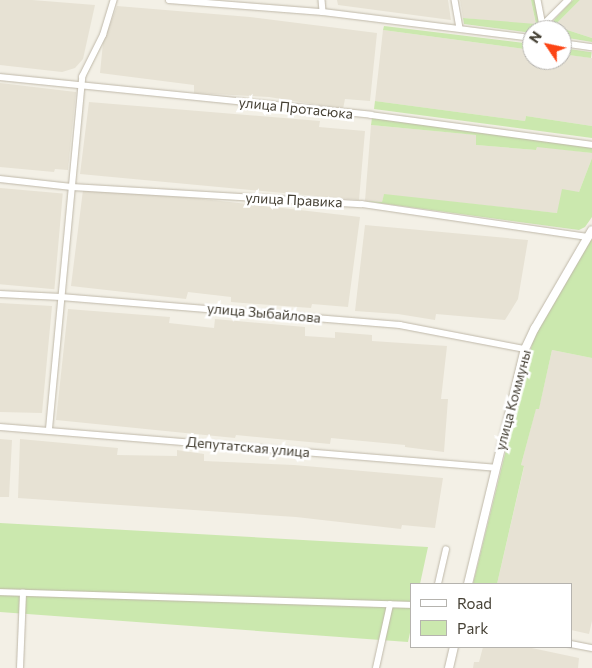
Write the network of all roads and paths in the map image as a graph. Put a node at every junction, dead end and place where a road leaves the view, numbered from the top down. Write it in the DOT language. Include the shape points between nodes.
graph roads {
  1 [pos="114,0"];
  2 [pos="169,0"];
  3 [pos="322,0"];
  4 [pos="455,0"];
  5 [pos="538,0"];
  6 [pos="568,0"];
  7 [pos="323,12"];
  8 [pos="542,20"];
  9 [pos="550,20"];
  10 [pos="460,28"];
  11 [pos="522,37"];
  12 [pos="572,44"];
  13 [pos="592,47"];
  14 [pos="0,77"];
  15 [pos="81,87"];
  16 [pos="592,145"];
  17 [pos="0,179"];
  18 [pos="72,187"];
  19 [pos="592,230"];
  20 [pos="587,237"];
  21 [pos="0,294"];
  22 [pos="61,297"];
  23 [pos="525,349"];
  24 [pos="0,427"];
  25 [pos="49,429"];
  26 [pos="495,468"];
  27 [pos="446,550"];
  28 [pos="438,583"];
  29 [pos="468,583"];
  30 [pos="0,592"];
  31 [pos="23,593"];
  32 [pos="390,605"];
  33 [pos="410,605"];
  34 [pos="572,644"];
  35 [pos="454,648"];
  36 [pos="592,648"];
  37 [pos="20,668"];
  38 [pos="376,668"];
  39 [pos="449,668"];
  1 -- 15 [label="street" via="103,35 82,72"];
  2 -- 7 [label="street"];
  3 -- 7 [label="street"];
  4 -- 10 [label="street"];
  5 -- 8 [label="street"];
  6 -- 9 [label="street"];
  7 -- 10 [label="street"];
  10 -- 11 [label="street"];
  12 -- 13 [label="street"];
  14 -- 15 [label="street, улица Протасюка"];
  15 -- 16 [label="street, улица Протасюка" via="371,115"];
  15 -- 18 [label="street"];
  17 -- 18 [label="street, улица Правика"];
  18 -- 20 [label="street, улица Правика" via="362,204"];
  18 -- 22 [label="street"];
  19 -- 20 [label="street, улица Коммуны"];
  20 -- 23 [label="street, улица Коммуны"];
  21 -- 22 [label="street, улица Зыбайлова"];
  22 -- 23 [label="street, улица Зыбайлова" via="400,325"];
  22 -- 25 [label="street"];
  23 -- 26 [label="street, улица Коммуны"];
  24 -- 25 [label="street, Депутатская улица"];
  25 -- 26 [label="street, Депутатская улица"];
  26 -- 29 [label="street, улица Коммуны"];
  27 -- 28 [label="street"];
  30 -- 31 [label="street"];
  31 -- 32 [label="street"];
  31 -- 37 [label="street"];
  32 -- 33 [label="street"];
  32 -- 38 [label="street"];
  34 -- 36 [label="street"];
  35 -- 39 [label="street"];
}
